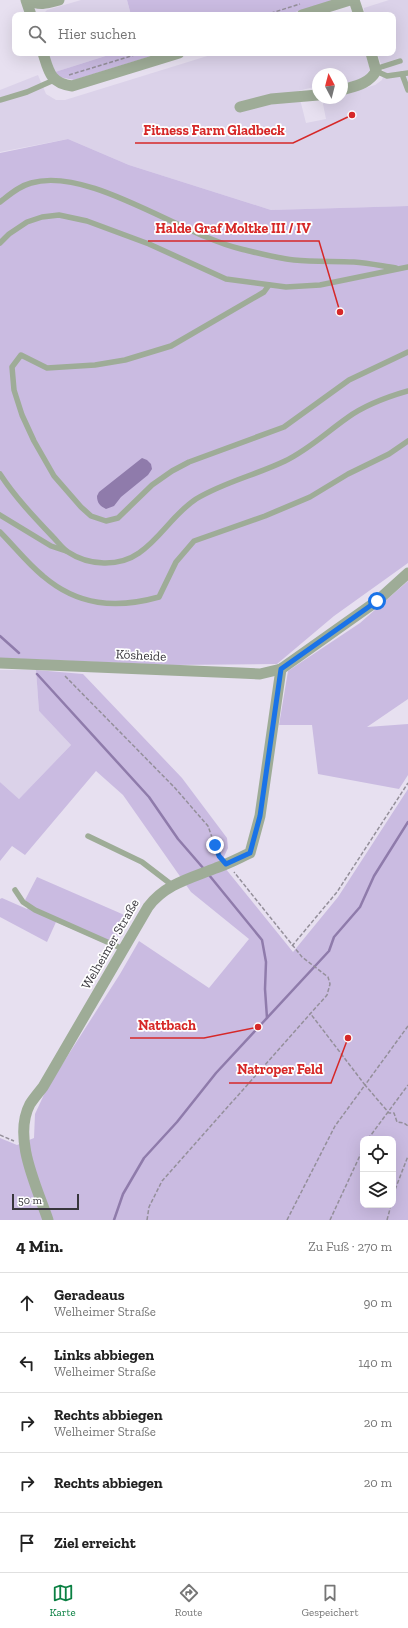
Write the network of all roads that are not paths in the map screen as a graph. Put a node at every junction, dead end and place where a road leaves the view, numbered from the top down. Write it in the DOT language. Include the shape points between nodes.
graph roads {
  1 [pos="28,0"];
  2 [pos="59,0"];
  3 [pos="350,0"];
  4 [pos="354,0"];
  5 [pos="301,10"];
  6 [pos="30,12"];
  7 [pos="358,12"];
  8 [pos="44,56"];
  9 [pos="169,56"];
  10 [pos="371,56"];
  11 [pos="400,61"];
  12 [pos="376,70"];
  13 [pos="405,73"];
  14 [pos="54,80"];
  15 [pos="348,88"];
  16 [pos="408,90"];
  17 [pos="312,95"];
  18 [pos="0,100"];
  19 [pos="240,107"];
  20 [pos="0,202"];
  21 [pos="0,243"];
  22 [pos="408,267"];
  23 [pos="399,269"];
  24 [pos="269,285"];
  25 [pos="408,352"];
  26 [pos="408,391"];
  27 [pos="408,441"];
  28 [pos="0,474"];
  29 [pos="0,516"];
  30 [pos="0,532"];
  31 [pos="68,552"];
  32 [pos="408,573"];
  33 [pos="0,663"];
  34 [pos="281,669"];
  35 [pos="88,836"];
  36 [pos="172,885"];
  37 [pos="15,890"];
  38 [pos="123,949"];
  39 [pos="48,1220"];
  1 -- 2 [label="street" via="35,4"];
  1 -- 6 [label="street"];
  3 -- 5 [label="street"];
  4 -- 7 [label="street"];
  8 -- 14 [label="street"];
  9 -- 14 [label="street" via="72,86"];
  10 -- 12 [label="street"];
  11 -- 12 [label="lane"];
  12 -- 13 [label="lane" via="387,76"];
  12 -- 15 [label="street" via="372,78"];
  13 -- 16 [label="lane"];
  14 -- 18 [label="lane"];
  17 -- 19 [label="street" via="271,99"];
  20 -- 23 [label="lane" via="30,183 50,179 73,182 94,188 195,233 238,248 292,260 354,262"];
  21 -- 24 [label="lane" via="8,234 27,222 59,215 87,221 150,244 226,279"];
  22 -- 23 [label="lane"];
  23 -- 24 [label="lane" via="320,285"];
  24 -- 25 [label="lane" via="264,292 170,346 148,354 95,365 60,368 47,368 21,355 16,360 12,367 14,390 34,441 54,476 91,516 106,521 118,518 152,485 172,471 189,462 284,427 349,380"];
  26 -- 31 [label="lane" via="374,403 349,416 286,461 212,489 173,517 158,536 139,553 120,563 102,564"];
  27 -- 30 [label="lane" via="390,454 348,474 310,497 194,541 176,562 159,597 128,605 76,597 43,576"];
  28 -- 31 [label="lane"];
  29 -- 31 [label="lane" via="51,546"];
  32 -- 34 [label="street" via="377,601"];
  33 -- 34 [label="street, Kösheide" via="260,674"];
  34 -- 36 [label="street, Welheimer Straße" via="260,816 250,853"];
  35 -- 36 [label="lane" via="142,862"];
  36 -- 38 [label="street, Welheimer Straße" via="156,895"];
  37 -- 38 [label="lane" via="23,902 35,910"];
  38 -- 39 [label="street, Welheimer Straße" via="30,1104 25,1122 24,1145"];
}
